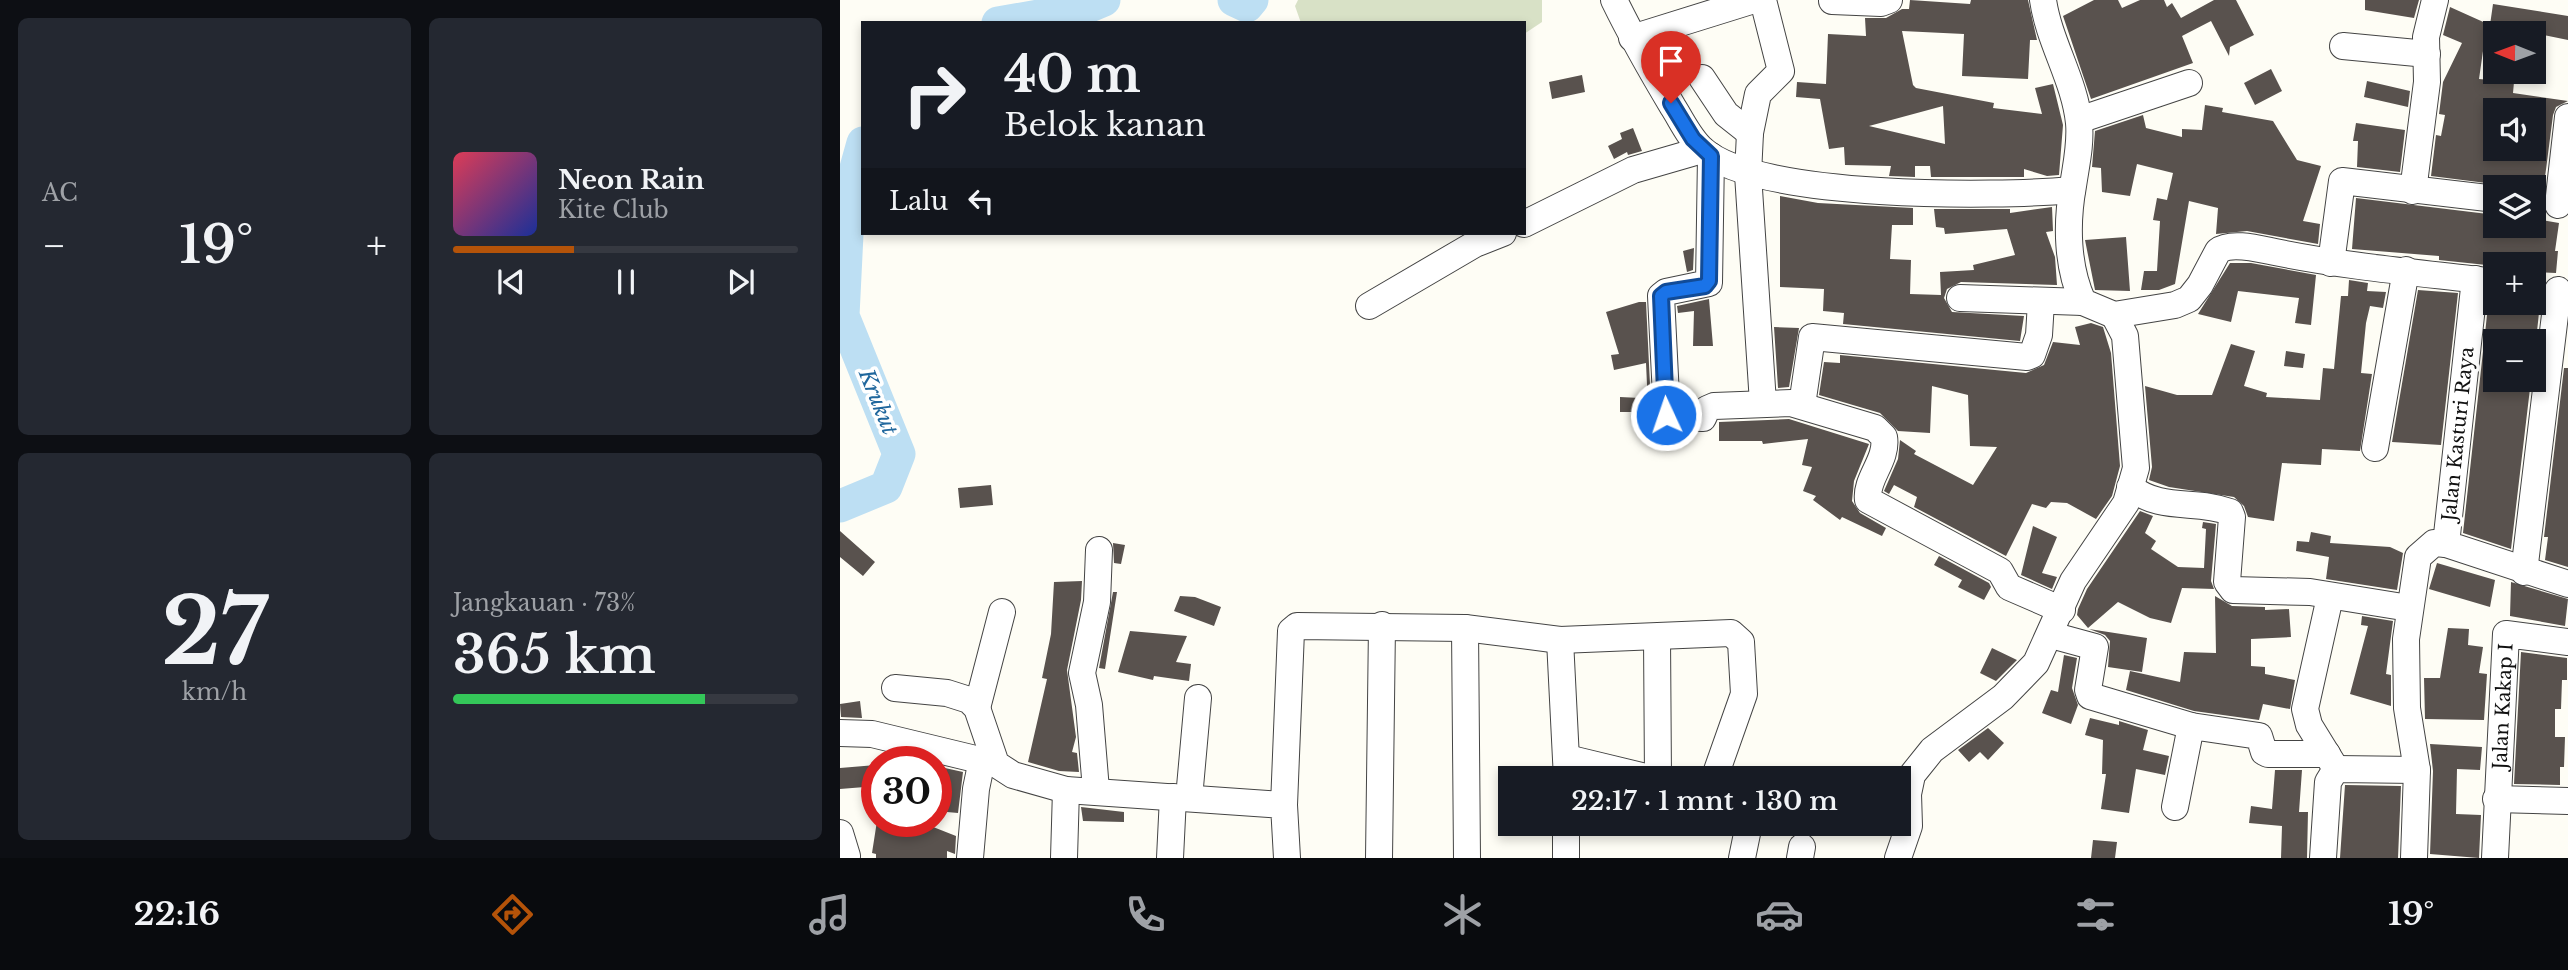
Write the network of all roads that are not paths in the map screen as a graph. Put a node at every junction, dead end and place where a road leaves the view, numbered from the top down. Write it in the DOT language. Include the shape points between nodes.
graph roads {
  1 [pos="1614,0"];
  2 [pos="1756,0"];
  3 [pos="1889,0"];
  4 [pos="2043,0"];
  5 [pos="2435,0"];
  6 [pos="1832,1"];
  7 [pos="1632,38"];
  8 [pos="2343,46"];
  9 [pos="2427,54"];
  10 [pos="1702,78"];
  11 [pos="2189,83"];
  12 [pos="2568,117"];
  13 [pos="2079,120"];
  14 [pos="1750,133"];
  15 [pos="1707,153"];
  16 [pos="1748,174"];
  17 [pos="2072,190"];
  18 [pos="2413,191"];
  19 [pos="2483,198"];
  20 [pos="2553,205"];
  21 [pos="1526,223"];
  22 [pos="1493,235"];
  23 [pos="1472,239"];
  24 [pos="2331,263"];
  25 [pos="2406,270"];
  26 [pos="2483,281"];
  27 [pos="2553,289"];
  28 [pos="2483,294"];
  29 [pos="1960,298"];
  30 [pos="2041,302"];
  31 [pos="2083,302"];
  32 [pos="1368,306"];
  33 [pos="2114,315"];
  34 [pos="1763,403"];
  35 [pos="1802,405"];
  36 [pos="2375,448"];
  37 [pos="2130,487"];
  38 [pos="2446,544"];
  39 [pos="1099,550"];
  40 [pos="2524,572"];
  41 [pos="2568,584"];
  42 [pos="2330,597"];
  43 [pos="2409,608"];
  44 [pos="2062,610"];
  45 [pos="1002,612"];
  46 [pos="1382,625"];
  47 [pos="1465,628"];
  48 [pos="2051,635"];
  49 [pos="1657,637"];
  50 [pos="1560,640"];
  51 [pos="2568,642"];
  52 [pos="895,688"];
  53 [pos="1198,698"];
  54 [pos="978,708"];
  55 [pos="2191,726"];
  56 [pos="840,733"];
  57 [pos="989,762"];
  58 [pos="2332,762"];
  59 [pos="1567,766"];
  60 [pos="1656,766"];
  61 [pos="1719,766"];
  62 [pos="2417,770"];
  63 [pos="1066,790"];
  64 [pos="1096,790"];
  65 [pos="1181,798"];
  66 [pos="2496,799"];
  67 [pos="2568,801"];
  68 [pos="1284,805"];
  69 [pos="2175,807"];
  70 [pos="1566,836"];
  71 [pos="1747,836"];
  72 [pos="970,858"];
  73 [pos="1064,858"];
  74 [pos="1170,858"];
  75 [pos="1287,858"];
  76 [pos="1379,858"];
  77 [pos="1466,858"];
  78 [pos="1566,858"];
  79 [pos="1742,858"];
  80 [pos="1898,858"];
  81 [pos="2323,858"];
  82 [pos="2414,858"];
  83 [pos="2495,858"];
  1 -- 7 [label="street"];
  2 -- 7 [label="street"];
  2 -- 14 [label="street" via="1764,4 1781,71 1758,94"];
  3 -- 6 [label="street"];
  4 -- 13 [label="street"];
  5 -- 9 [label="street"];
  7 -- 15 [label="street"];
  8 -- 9 [label="street"];
  9 -- 18 [label="street"];
  10 -- 14 [label="street" via="1726,114"];
  11 -- 13 [label="street"];
  12 -- 20 [label="street"];
  13 -- 17 [label="street"];
  14 -- 16 [label="street"];
  15 -- 16 [label="street"];
  15 -- 21 [label="street" via="1633,170"];
  15 -- 34 [label="street" via="1709,283 1661,296 1666,415 1696,419 1703,418 1711,407"];
  16 -- 17 [label="street" via="1829,187 1916,192 2034,194"];
  16 -- 34 [label="street"];
  17 -- 31 [label="street" via="2070,269"];
  18 -- 19 [label="street"];
  18 -- 24 [label="street" via="2342,181"];
  22 -- 23 [label="street"];
  23 -- 32 [label="street"];
  24 -- 25 [label="street"];
  24 -- 33 [label="street" via="2226,246 2218,251 2189,299"];
  25 -- 26 [label="street"];
  25 -- 36 [label="street"];
  27 -- 40 [label="street"];
  28 -- 38 [label="street, Jalan Kasturi Raya"];
  29 -- 30 [label="street"];
  30 -- 31 [label="street"];
  30 -- 35 [label="street" via="2039,335 2027,357 1812,337"];
  31 -- 33 [label="street"];
  33 -- 37 [label="street" via="2125,335 2136,467"];
  34 -- 35 [label="street"];
  35 -- 44 [label="street" via="1880,430 1885,450 1868,492 1871,502 2000,571 2009,587"];
  37 -- 42 [label="street" via="2171,506 2230,512 2230,588"];
  37 -- 44 [label="street" via="2126,503 2073,581"];
  38 -- 40 [label="street, Jalan Kasturi Raya"];
  38 -- 43 [label="street" via="2434,543 2418,556"];
  39 -- 64 [label="street" via="1097,602 1082,673"];
  40 -- 41 [label="street, Jalan Kasturi Raya"];
  42 -- 43 [label="street"];
  42 -- 58 [label="street" via="2305,709 2309,725"];
  43 -- 62 [label="street" via="2407,708"];
  44 -- 48 [label="street"];
  45 -- 54 [label="street"];
  46 -- 47 [label="street"];
  46 -- 68 [label="street" via="1297,626 1291,631"];
  46 -- 76 [label="street"];
  47 -- 50 [label="street"];
  47 -- 77 [label="street"];
  48 -- 55 [label="street" via="2095,648 2090,696"];
  48 -- 80 [label="street" via="2036,663 2003,697 1932,750 1912,775 1909,827"];
  49 -- 50 [label="street"];
  49 -- 60 [label="street"];
  49 -- 61 [label="street" via="1731,633 1741,642 1744,694"];
  50 -- 59 [label="street"];
  51 -- 66 [label="street, Jalan Kakap I" via="2506,634"];
  52 -- 54 [label="street" via="947,693"];
  53 -- 65 [label="street"];
  54 -- 57 [label="street"];
  55 -- 58 [label="street" via="2259,736 2268,754"];
  55 -- 69 [label="street"];
  56 -- 57 [label="street" via="872,734"];
  57 -- 63 [label="street" via="1013,775"];
  57 -- 72 [label="street" via="976,789"];
  58 -- 62 [label="street"];
  58 -- 81 [label="street"];
  62 -- 82 [label="street"];
  63 -- 64 [label="street"];
  63 -- 73 [label="street"];
  64 -- 65 [label="street"];
  65 -- 68 [label="street"];
  65 -- 74 [label="street"];
  66 -- 67 [label="street"];
  66 -- 83 [label="street"];
  68 -- 75 [label="street"];
  70 -- 78 [label="street"];
  71 -- 79 [label="street"];
}
